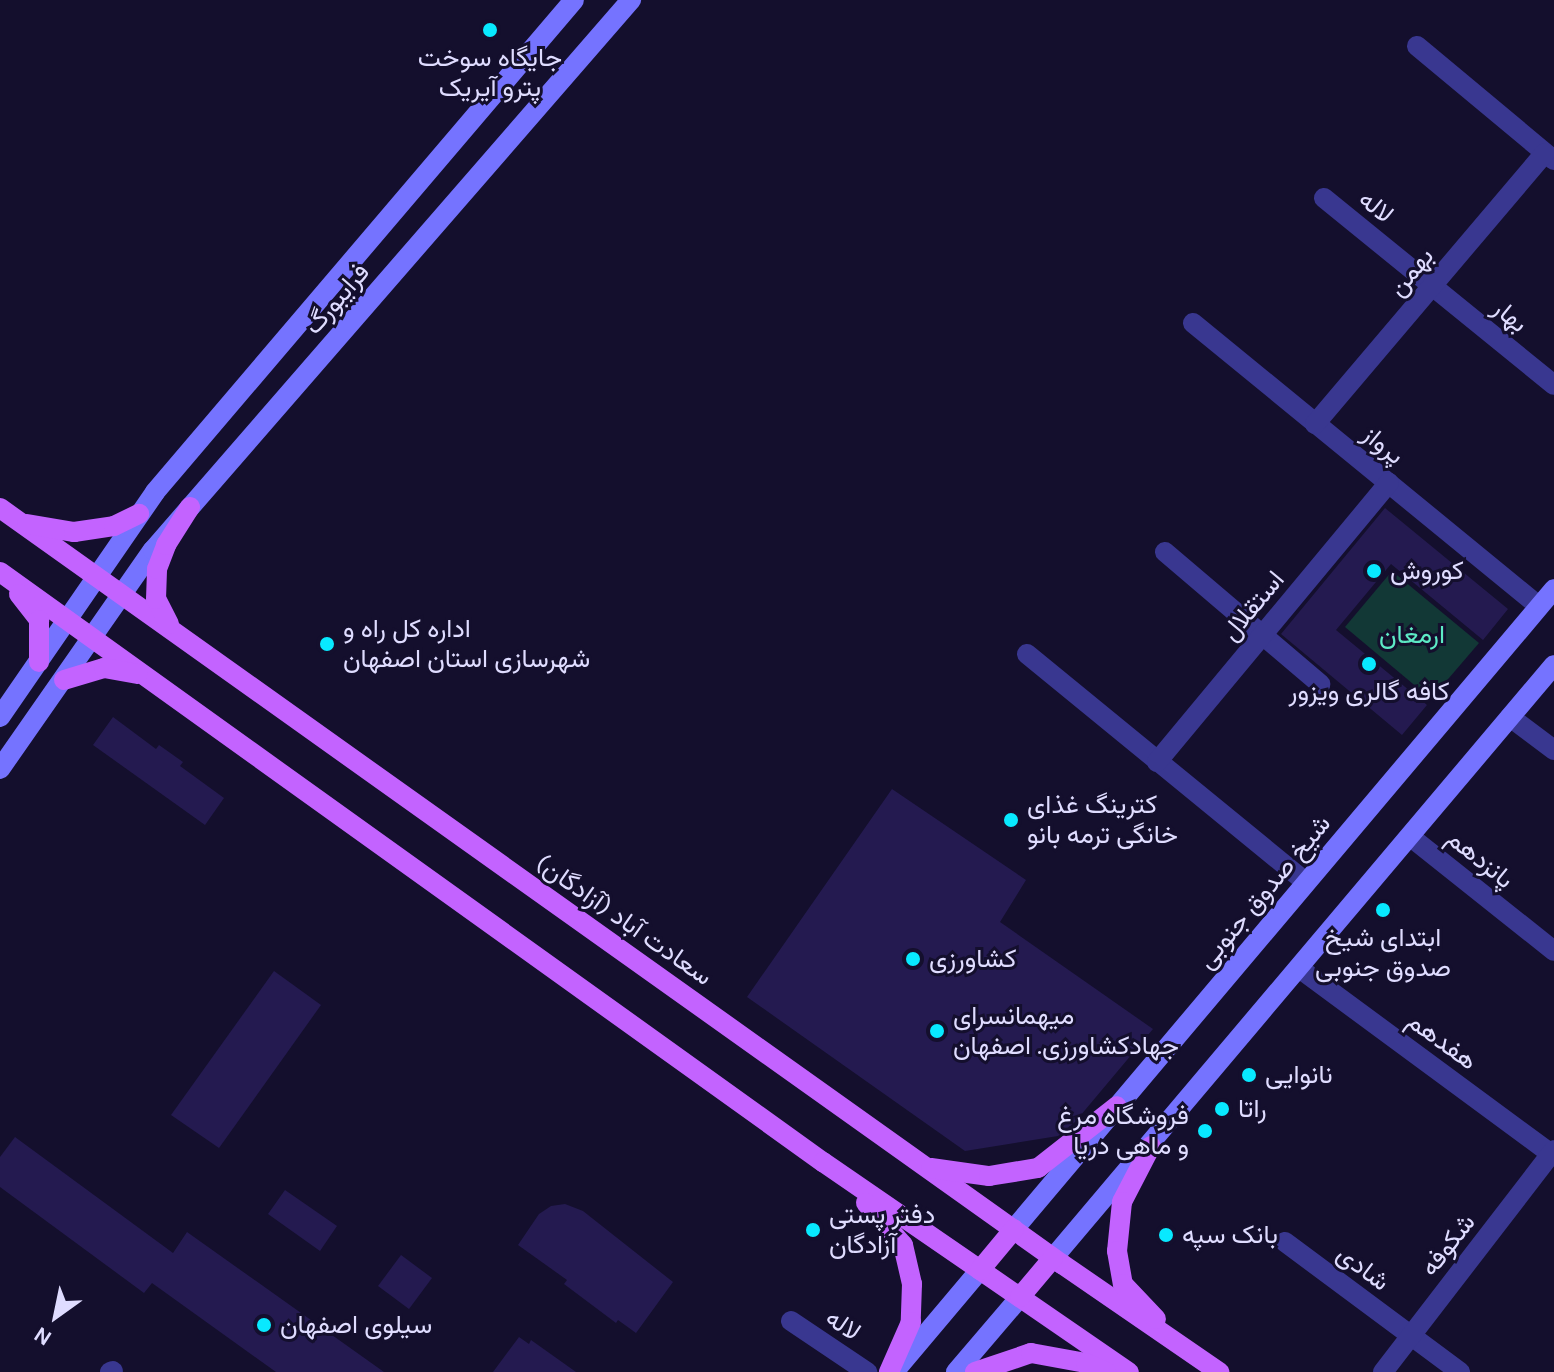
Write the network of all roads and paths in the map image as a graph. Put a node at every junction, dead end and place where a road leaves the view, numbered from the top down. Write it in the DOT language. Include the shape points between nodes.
graph roads {
  1 [pos="574,0"];
  2 [pos="631,0"];
  3 [pos="1417,46"];
  4 [pos="1550,156"];
  5 [pos="1324,198"];
  6 [pos="1433,286"];
  7 [pos="1193,323"];
  8 [pos="1554,385"];
  9 [pos="1315,424"];
  10 [pos="1389,483"];
  11 [pos="190,507"];
  12 [pos="0,508"];
  13 [pos="139,514"];
  14 [pos="21,523"];
  15 [pos="1165,552"];
  16 [pos="2,573"];
  17 [pos="96,577"];
  18 [pos="1554,589"];
  19 [pos="121,594"];
  20 [pos="1539,606"];
  21 [pos="68,621"];
  22 [pos="1262,633"];
  23 [pos="179,636"];
  24 [pos="92,638"];
  25 [pos="1027,654"];
  26 [pos="39,662"];
  27 [pos="1554,665"];
  28 [pos="146,675"];
  29 [pos="64,680"];
  30 [pos="1320,684"];
  31 [pos="0,717"];
  32 [pos="1510,717"];
  33 [pos="1554,750"];
  34 [pos="1157,762"];
  35 [pos="0,769"];
  36 [pos="1412,838"];
  37 [pos="1306,882"];
  38 [pos="1554,951"];
  39 [pos="1299,968"];
  40 [pos="1117,1106"];
  41 [pos="1151,1146"];
  42 [pos="1553,1153"];
  43 [pos="823,1162"];
  44 [pos="928,1168"];
  45 [pos="1014,1229"];
  46 [pos="1285,1242"];
  47 [pos="1053,1258"];
  48 [pos="980,1270"];
  49 [pos="1020,1297"];
  50 [pos="791,1321"];
  51 [pos="1410,1336"];
  52 [pos="1187,1350"];
  53 [pos="867,1372"];
  54 [pos="891,1372"];
  55 [pos="956,1372"];
  56 [pos="975,1372"];
  57 [pos="1106,1372"];
  58 [pos="1129,1372"];
  59 [pos="1219,1372"];
  60 [pos="1383,1372"];
  61 [pos="1460,1372"];
  1 -- 13 [label="main road, فرایبورگ"];
  2 -- 11 [label="main road, فرایبورگ"];
  3 -- 4 [label="street, بهمن"];
  4 -- 6 [label="street, بهمن"];
  5 -- 6 [label="street, لاله"];
  6 -- 8 [label="street, بهار"];
  6 -- 9 [label="street, بهمن"];
  7 -- 9 [label="street, پرواز"];
  9 -- 10 [label="street, پرواز"];
  10 -- 20 [label="street, پرواز"];
  10 -- 22 [label="street, استقلال"];
  11 -- 19 [label="main road, فرایبورگ"];
  11 -- 23 [label="main road" via="157,569 156,599 163,618"];
  12 -- 14 [label="main road, سعادت آباد (آزادگان)"];
  13 -- 14 [label="main road" via="114,526 74,532"];
  13 -- 17 [label="main road, فرایبورگ"];
  14 -- 17 [label="main road, سعادت آباد (آزادگان)"];
  15 -- 22 [label="street"];
  16 -- 21 [label="main road"];
  16 -- 26 [label="main road" via="39,620"];
  17 -- 19 [label="main road, سعادت آباد (آزادگان)"];
  17 -- 21 [label="main road, فرایبورگ"];
  18 -- 20 [label="main road, شیخ صدوق جنوبی"];
  19 -- 23 [label="main road, سعادت آباد (آزادگان)"];
  19 -- 24 [label="main road, فرایبورگ"];
  20 -- 37 [label="main road, شیخ صدوق جنوبی"];
  21 -- 24 [label="main road"];
  21 -- 26 [label="main road, فرایبورگ"];
  22 -- 30 [label="street"];
  22 -- 34 [label="street, استقلال"];
  23 -- 44 [label="main road, سعادت آباد (آزادگان)"];
  24 -- 28 [label="main road"];
  24 -- 29 [label="main road, فرایبورگ"];
  25 -- 34 [label="street"];
  26 -- 31 [label="main road, فرایبورگ"];
  27 -- 32 [label="main road"];
  28 -- 29 [label="main road" via="104,668"];
  28 -- 43 [label="main road"];
  29 -- 35 [label="main road, فرایبورگ"];
  32 -- 33 [label="street"];
  32 -- 36 [label="main road"];
  34 -- 37 [label="street"];
  36 -- 38 [label="street, پانزدهم"];
  36 -- 39 [label="main road"];
  37 -- 40 [label="main road, شیخ صدوق جنوبی"];
  39 -- 41 [label="main road"];
  39 -- 42 [label="street, هفدهم"];
  40 -- 44 [label="main road" via="1038,1168 989,1176"];
  40 -- 45 [label="main road, شیخ صدوق جنوبی"];
  41 -- 47 [label="main road"];
  41 -- 52 [label="main road" via="1122,1202 1117,1251 1123,1284"];
  42 -- 51 [label="street, شکوفه"];
  43 -- 48 [label="main road"];
  43 -- 54 [label="main road" via="903,1245 912,1284 911,1322"];
  44 -- 45 [label="main road, سعادت آباد (آزادگان)"];
  45 -- 47 [label="main road, سعادت آباد (آزادگان)"];
  45 -- 48 [label="main road"];
  46 -- 51 [label="street, شادی"];
  47 -- 49 [label="main road"];
  47 -- 52 [label="main road, سعادت آباد (آزادگان)"];
  48 -- 49 [label="main road"];
  48 -- 54 [label="main road"];
  49 -- 55 [label="main road"];
  49 -- 58 [label="main road"];
  50 -- 53 [label="street, لاله"];
  51 -- 60 [label="street, شکوفه"];
  51 -- 61 [label="street, شادی"];
  52 -- 59 [label="main road, سعادت آباد (آزادگان)"];
  56 -- 57 [label="main road" via="1031,1353"];
}
